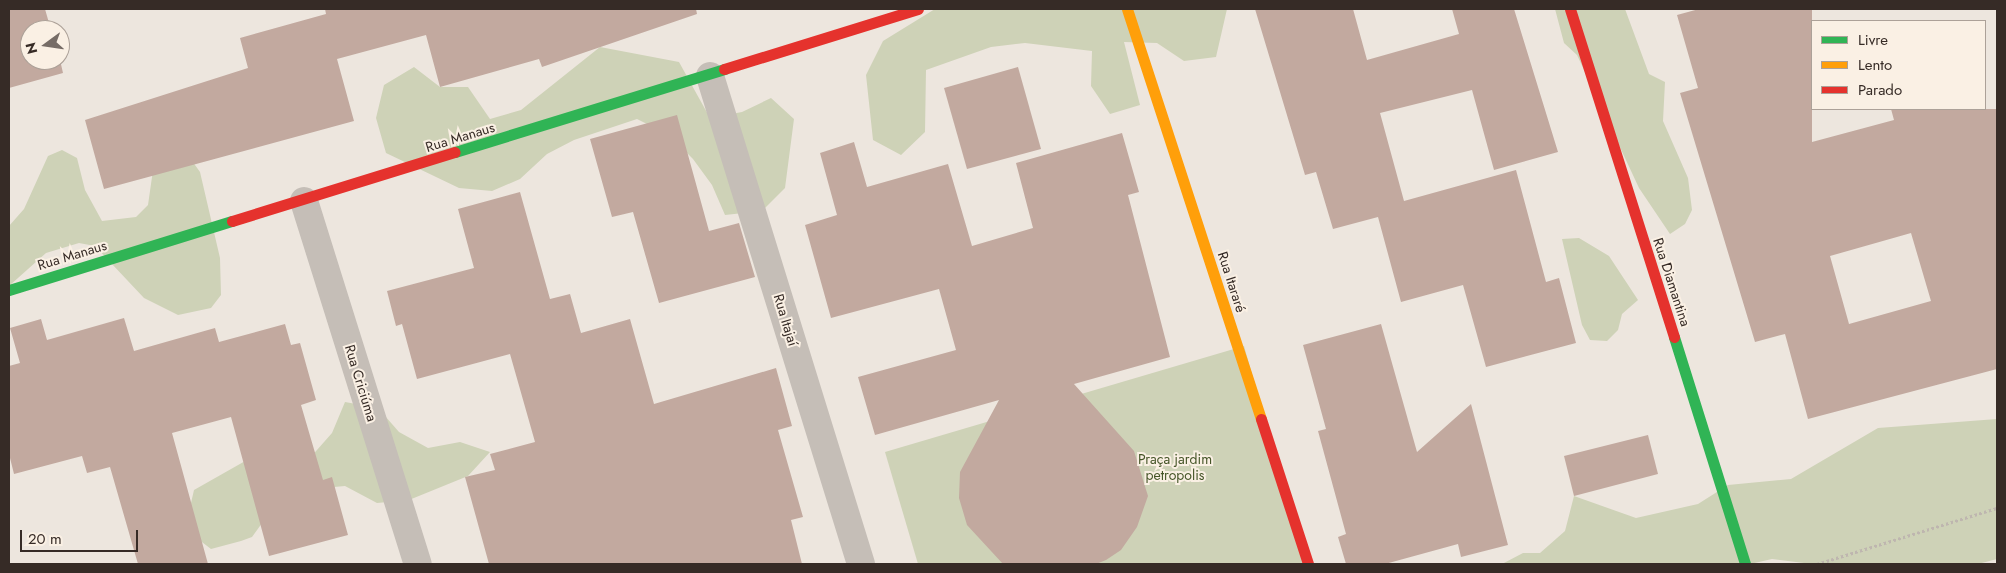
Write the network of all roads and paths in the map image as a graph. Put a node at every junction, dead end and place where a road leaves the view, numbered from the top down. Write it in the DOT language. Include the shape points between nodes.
graph roads {
  1 [pos="918,9"];
  2 [pos="1127,9"];
  3 [pos="1570,9"];
  4 [pos="710,76"];
  5 [pos="304,202"];
  6 [pos="9,290"];
  7 [pos="1997,508"];
  8 [pos="418,564"];
  9 [pos="861,564"];
  10 [pos="1308,564"];
  11 [pos="1745,564"];
  12 [pos="1817,564"];
  1 -- 4 [label="street, Rua Manaus"];
  2 -- 10 [label="street, Rua Itararé"];
  3 -- 11 [label="street, Rua Diamantina"];
  4 -- 5 [label="street, Rua Manaus"];
  4 -- 9 [label="street, Rua Itajaí"];
  5 -- 6 [label="street, Rua Manaus"];
  5 -- 8 [label="street, Rua Criciúma"];
  7 -- 12 [label="path"];
}
